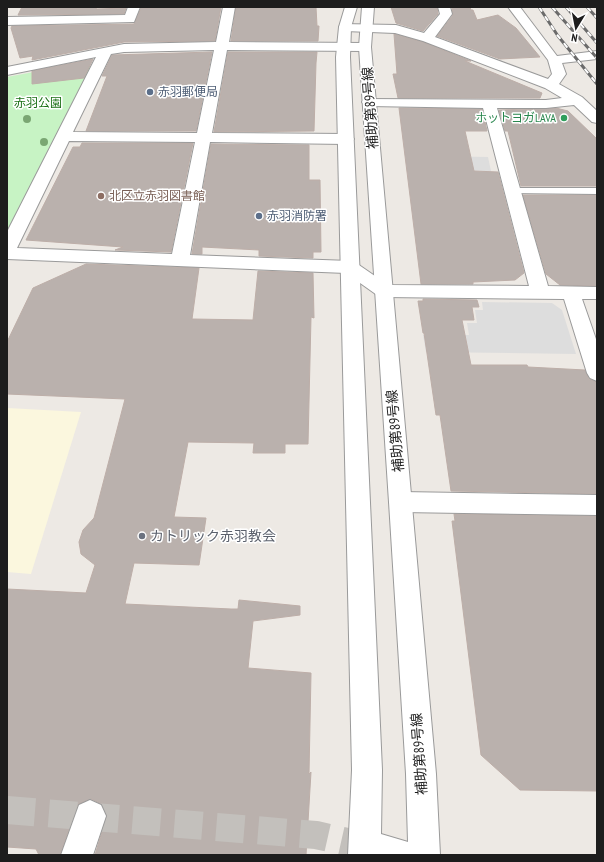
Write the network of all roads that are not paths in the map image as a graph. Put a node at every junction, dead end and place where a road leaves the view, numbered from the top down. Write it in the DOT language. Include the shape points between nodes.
graph roads {
  1 [pos="229,7"];
  2 [pos="368,7"];
  3 [pos="444,7"];
  4 [pos="514,7"];
  5 [pos="132,13"];
  6 [pos="7,21"];
  7 [pos="351,27"];
  8 [pos="427,38"];
  9 [pos="221,46"];
  10 [pos="365,47"];
  11 [pos="124,48"];
  12 [pos="105,53"];
  13 [pos="597,55"];
  14 [pos="554,60"];
  15 [pos="7,70"];
  16 [pos="550,85"];
  17 [pos="577,100"];
  18 [pos="369,102"];
  19 [pos="489,103"];
  20 [pos="597,119"];
  21 [pos="64,136"];
  22 [pos="203,136"];
  23 [pos="346,139"];
  24 [pos="512,191"];
  25 [pos="597,191"];
  26 [pos="7,249"];
  27 [pos="7,253"];
  28 [pos="180,260"];
  29 [pos="350,267"];
  30 [pos="384,291"];
  31 [pos="540,292"];
  32 [pos="571,293"];
  33 [pos="597,293"];
  34 [pos="597,373"];
  35 [pos="401,502"];
  36 [pos="597,505"];
  37 [pos="90,816"];
  38 [pos="365,850"];
  39 [pos="77,855"];
  40 [pos="401,855"];
  41 [pos="424,855"];
  1 -- 9 [label="street"];
  2 -- 7 [label="street, 補助第89号線"];
  3 -- 8 [label="street" via="446,14"];
  4 -- 14 [label="street"];
  5 -- 6 [label="street"];
  5 -- 11 [label="street"];
  7 -- 8 [label="street" via="396,29"];
  7 -- 9 [label="street"];
  7 -- 10 [label="street"];
  7 -- 10 [label="street, 補助第89号線"];
  7 -- 23 [label="street, 補助第89号線"];
  8 -- 16 [label="street"];
  9 -- 11 [label="street"];
  9 -- 22 [label="street"];
  10 -- 18 [label="street, 補助第89号線"];
  11 -- 12 [label="street"];
  12 -- 15 [label="street"];
  12 -- 21 [label="street"];
  13 -- 14 [label="street"];
  14 -- 16 [label="street" via="559,74"];
  16 -- 17 [label="street"];
  17 -- 19 [label="street" via="546,104"];
  17 -- 20 [label="street"];
  18 -- 19 [label="street"];
  18 -- 30 [label="street, 補助第89号線"];
  19 -- 24 [label="street"];
  21 -- 22 [label="street"];
  21 -- 26 [label="street"];
  22 -- 23 [label="street"];
  22 -- 28 [label="street"];
  23 -- 29 [label="street, 補助第89号線"];
  24 -- 25 [label="lane"];
  24 -- 31 [label="street"];
  27 -- 28 [label="street"];
  28 -- 29 [label="street"];
  29 -- 30 [label="street"];
  29 -- 38 [label="street, 補助第89号線" via="367,770"];
  30 -- 31 [label="street"];
  30 -- 35 [label="street, 補助第89号線"];
  31 -- 32 [label="street"];
  32 -- 33 [label="street"];
  32 -- 34 [label="street"];
  35 -- 36 [label="street"];
  35 -- 41 [label="street, 補助第89号線" via="421,774"];
  37 -- 39 [label="street"];
  38 -- 40 [label="street"];
}
